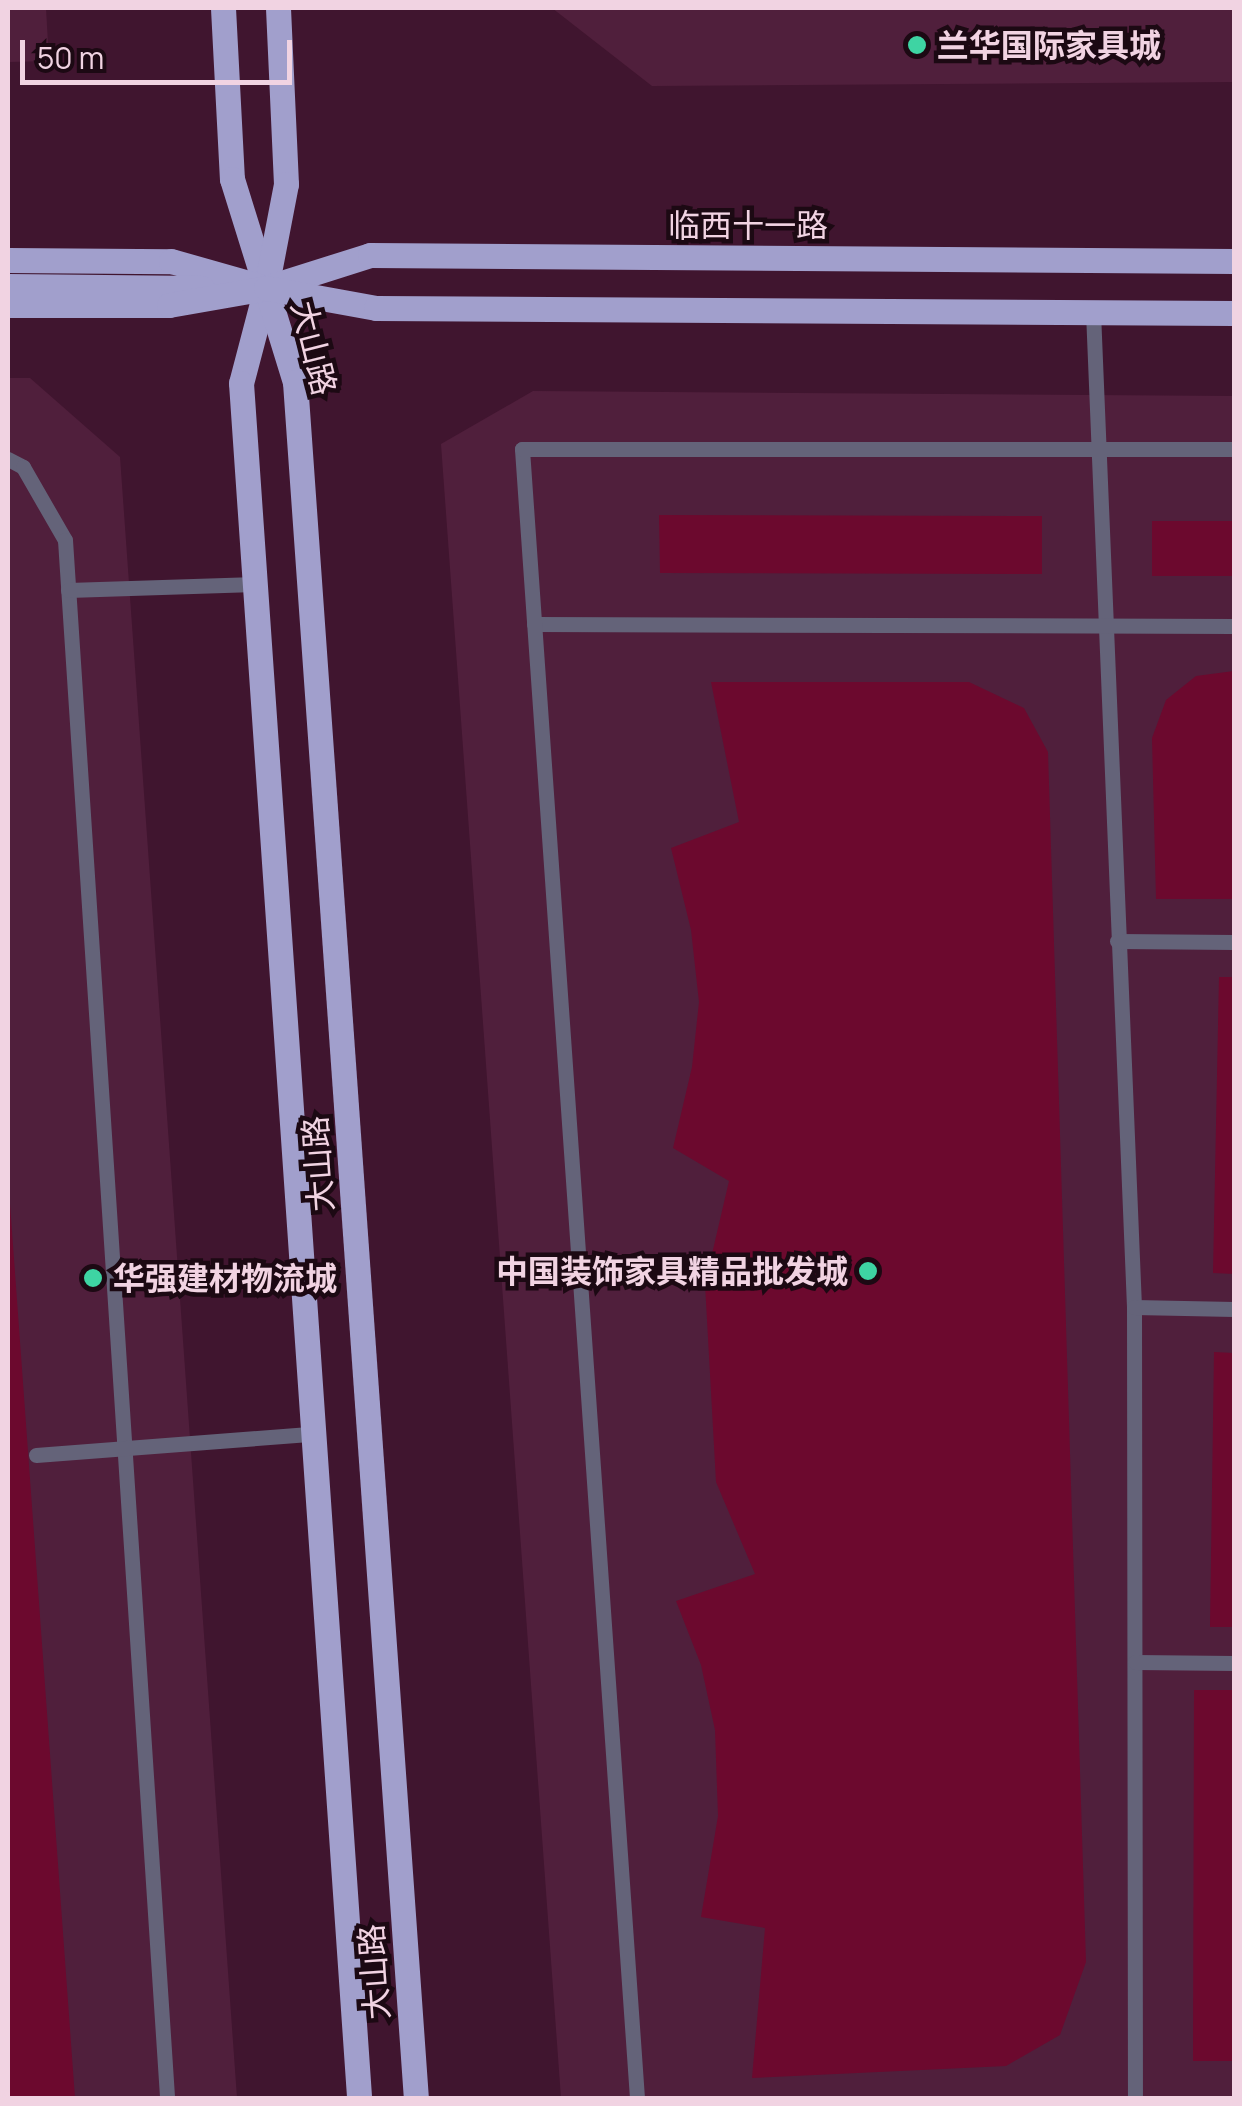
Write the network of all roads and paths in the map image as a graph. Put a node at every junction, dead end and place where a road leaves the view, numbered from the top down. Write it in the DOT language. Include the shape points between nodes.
graph roads {
  1 [pos="223,8"];
  2 [pos="278,8"];
  3 [pos="8,260"];
  4 [pos="1234,262"];
  5 [pos="8,286"];
  6 [pos="266,288"];
  7 [pos="8,305"];
  8 [pos="1093,312"];
  9 [pos="1234,313"];
  10 [pos="1096,448"];
  11 [pos="1234,449"];
  12 [pos="8,459"];
  13 [pos="256,584"];
  14 [pos="68,590"];
  15 [pos="534,624"];
  16 [pos="1104,626"];
  17 [pos="1234,626"];
  18 [pos="1117,942"];
  19 [pos="1234,942"];
  20 [pos="1134,1307"];
  21 [pos="1234,1309"];
  22 [pos="312,1434"];
  23 [pos="124,1449"];
  24 [pos="36,1455"];
  25 [pos="1134,1662"];
  26 [pos="1234,1663"];
  27 [pos="167,2098"];
  28 [pos="358,2098"];
  29 [pos="416,2098"];
  30 [pos="637,2098"];
  31 [pos="1135,2098"];
  1 -- 6 [label="main road, 大山路" via="232,179"];
  2 -- 6 [label="main road, 大山路" via="286,184"];
  3 -- 6 [label="main road, 临西十一路" via="171,261"];
  4 -- 6 [label="main road, 临西十一路" via="370,255"];
  5 -- 6 [label="main road, 临西十一路"];
  6 -- 7 [label="main road, 临西十一路" via="169,306"];
  6 -- 8 [label="main road, 临西十一路" via="376,308"];
  6 -- 13 [label="main road, 大山路" via="240,383"];
  6 -- 29 [label="main road, 大山路" via="295,382"];
  8 -- 9 [label="main road, 临西十一路"];
  8 -- 10 [label="lane"];
  10 -- 11 [label="lane"];
  10 -- 15 [label="lane" via="522,449"];
  10 -- 16 [label="lane"];
  12 -- 14 [label="lane" via="23,466 65,540"];
  13 -- 14 [label="lane"];
  13 -- 22 [label="main road, 大山路"];
  14 -- 23 [label="lane"];
  15 -- 16 [label="lane"];
  15 -- 30 [label="lane"];
  16 -- 17 [label="lane"];
  16 -- 18 [label="lane"];
  18 -- 19 [label="lane"];
  18 -- 20 [label="lane"];
  20 -- 21 [label="lane"];
  20 -- 25 [label="lane"];
  22 -- 23 [label="lane"];
  22 -- 28 [label="main road, 大山路"];
  23 -- 24 [label="lane"];
  23 -- 27 [label="lane"];
  25 -- 26 [label="lane"];
  25 -- 31 [label="lane"];
}
